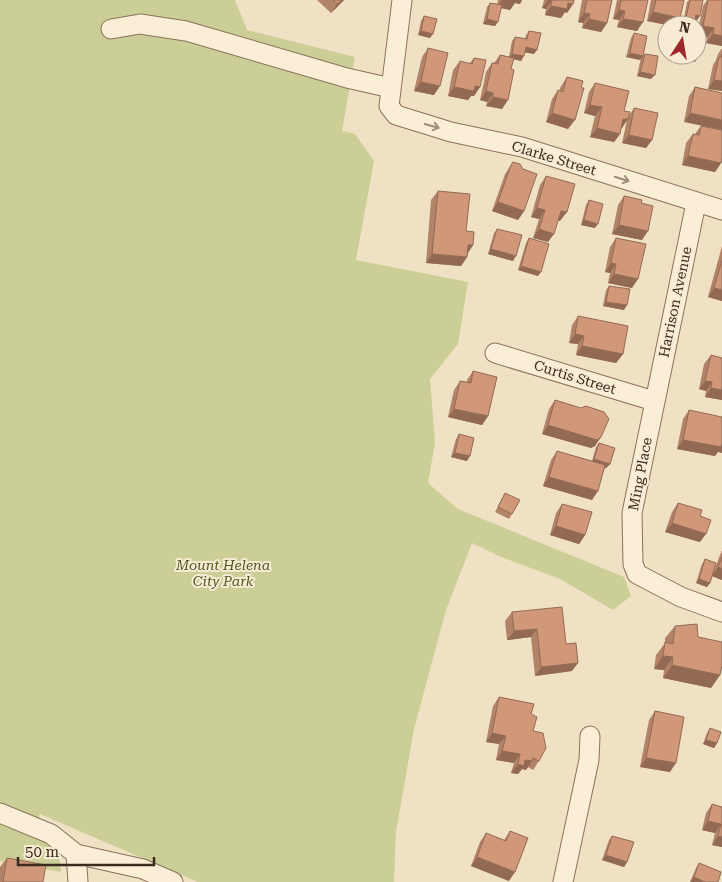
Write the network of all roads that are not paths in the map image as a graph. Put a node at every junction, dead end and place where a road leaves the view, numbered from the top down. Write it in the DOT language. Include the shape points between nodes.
graph roads {
  1 [pos="402,0"];
  2 [pos="111,29"];
  3 [pos="390,97"];
  4 [pos="696,203"];
  5 [pos="722,210"];
  6 [pos="495,354"];
  7 [pos="654,401"];
  8 [pos="722,612"];
  9 [pos="590,736"];
  10 [pos="0,813"];
  11 [pos="76,854"];
  12 [pos="78,882"];
  13 [pos="173,882"];
  14 [pos="563,882"];
  1 -- 3 [label="street"];
  2 -- 3 [label="street" via="140,24 186,31 348,78"];
  3 -- 4 [label="street, Clarke Street, one-way" via="396,116 522,147"];
  4 -- 5 [label="street, Clarke Street"];
  4 -- 7 [label="street, Harrison Avenue"];
  6 -- 7 [label="street, Curtis Street"];
  7 -- 8 [label="street, Ming Place" via="632,512 633,564 637,574 649,581"];
  9 -- 14 [label="street" via="589,760"];
  10 -- 11 [label="street" via="52,834"];
  11 -- 12 [label="street"];
  11 -- 13 [label="street" via="143,869"];
}
